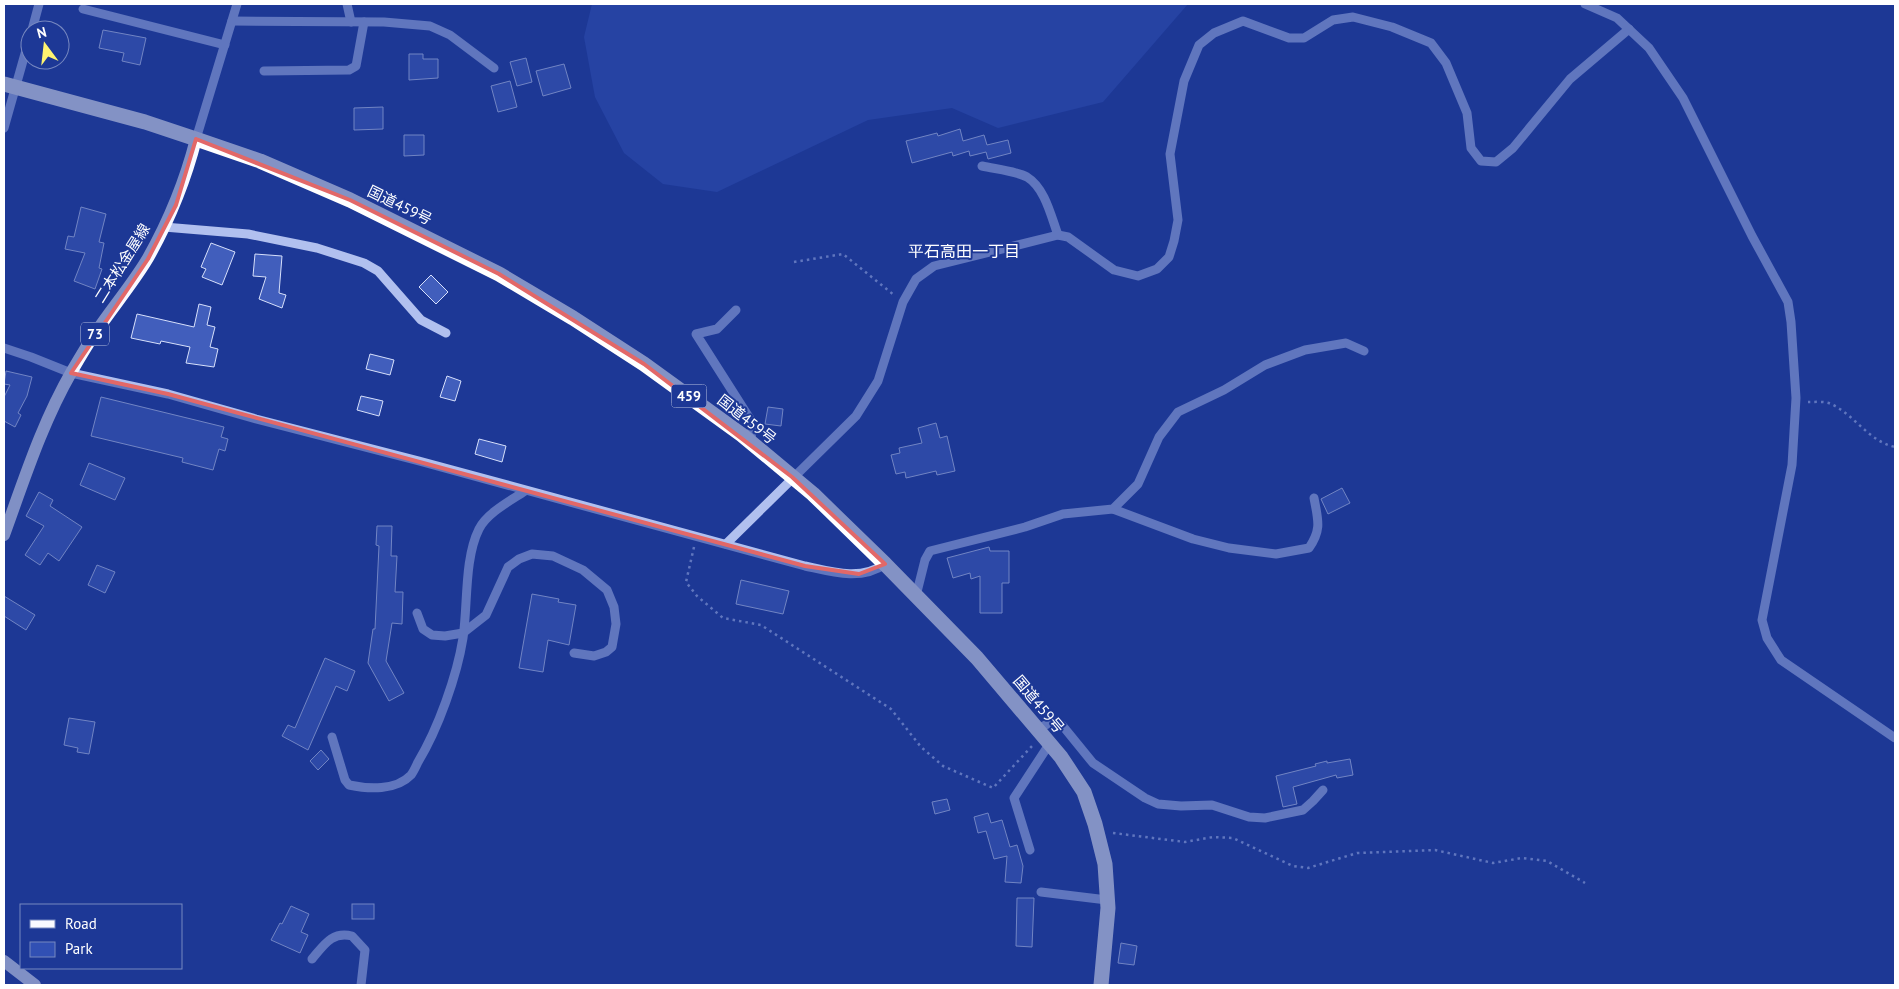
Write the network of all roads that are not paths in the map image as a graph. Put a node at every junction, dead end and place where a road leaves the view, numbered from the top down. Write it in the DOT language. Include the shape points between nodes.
graph roads {
  1 [pos="39,4"];
  2 [pos="237,4"];
  3 [pos="1585,4"];
  4 [pos="349,6"];
  5 [pos="83,9"];
  6 [pos="35,20"];
  7 [pos="232,21"];
  8 [pos="351,22"];
  9 [pos="364,22"];
  10 [pos="1629,29"];
  11 [pos="225,45"];
  12 [pos="20,61"];
  13 [pos="494,68"];
  14 [pos="264,72"];
  15 [pos="10,86"];
  16 [pos="4,128"];
  17 [pos="196,139"];
  18 [pos="982,166"];
  19 [pos="164,227"];
  20 [pos="1058,235"];
  21 [pos="736,310"];
  22 [pos="446,334"];
  23 [pos="4,348"];
  24 [pos="1364,351"];
  25 [pos="71,373"];
  26 [pos="751,443"];
  27 [pos="792,477"];
  28 [pos="525,491"];
  29 [pos="1314,498"];
  30 [pos="1113,509"];
  31 [pos="4,535"];
  32 [pos="726,544"];
  33 [pos="886,564"];
  34 [pos="916,596"];
  35 [pos="418,613"];
  36 [pos="463,633"];
  37 [pos="574,653"];
  38 [pos="1043,736"];
  39 [pos="332,737"];
  40 [pos="1895,738"];
  41 [pos="1323,790"];
  42 [pos="1030,850"];
  43 [pos="1041,892"];
  44 [pos="1107,900"];
  45 [pos="312,959"];
  46 [pos="4,961"];
  47 [pos="35,985"];
  48 [pos="361,985"];
  49 [pos="1102,985"];
  1 -- 6 [label="street"];
  2 -- 7 [label="street"];
  3 -- 10 [label="street" via="1617,18"];
  4 -- 8 [label="street"];
  5 -- 11 [label="street"];
  7 -- 8 [label="street"];
  7 -- 11 [label="street"];
  8 -- 9 [label="street"];
  9 -- 13 [label="street" via="430,26 450,35"];
  9 -- 14 [label="street" via="356,66 349,70"];
  10 -- 20 [label="street" via="1570,79 1513,148 1496,162 1489,162 1481,161 1471,148 1468,113 1446,63 1431,43 1392,27 1353,17 1333,20 1304,38 1289,38 1243,21 1214,33 1199,45 1184,81 1170,154 1178,220 1169,257 1157,269 1138,276 1114,270 1068,237"];
  10 -- 40 [label="street" via="1649,48 1683,98 1788,302 1796,401 1792,465 1762,620 1767,638 1781,660"];
  11 -- 17 [label="street"];
  12 -- 15 [label="street"];
  15 -- 16 [label="street"];
  15 -- 17 [label="highway, 国道459号 / 459"];
  17 -- 19 [label="main road, 二本松金屋線 / 73" via="176,205"];
  17 -- 26 [label="highway, 国道459号 / 459" via="350,200 498,274 644,364"];
  18 -- 20 [label="street" via="1026,177 1036,184"];
  19 -- 22 [label="street" via="248,234 317,248 364,263 378,271 421,320"];
  19 -- 25 [label="main road, 二本松金屋線 / 73" via="148,259 94,334"];
  20 -- 27 [label="street" via="934,266 916,279 903,302 878,381 856,416"];
  21 -- 26 [label="street" via="717,329 696,334 752,422"];
  23 -- 25 [label="street"];
  24 -- 30 [label="street" via="1346,343 1305,350 1265,364 1224,390 1178,412 1160,437 1138,484"];
  25 -- 28 [label="street" via="168,394"];
  25 -- 31 [label="main road, 二本松金屋線 / 73" via="33,454"];
  26 -- 27 [label="highway, 国道459号 / 459"];
  27 -- 32 [label="street"];
  27 -- 33 [label="highway, 国道459号 / 459"];
  28 -- 32 [label="street"];
  28 -- 36 [label="street" via="487,518 472,545"];
  29 -- 30 [label="street" via="1317,536 1309,548 1276,554 1193,539"];
  30 -- 34 [label="street" via="1063,514 930,551"];
  32 -- 33 [label="street" via="839,574 875,571"];
  33 -- 34 [label="highway, 国道459号 / 459"];
  34 -- 38 [label="highway, 国道459号 / 459" via="977,658"];
  35 -- 36 [label="street" via="422,629 432,634"];
  36 -- 37 [label="street" via="486,615 508,567 532,554 553,556 583,570 607,590 614,607 616,624 612,647 594,656"];
  36 -- 39 [label="street" via="458,662 432,740 410,776 379,788 350,785 345,780"];
  38 -- 41 [label="street" via="1053,721 1062,725 1093,763 1158,804 1212,805 1249,817 1265,818 1303,810"];
  38 -- 42 [label="street" via="1014,798"];
  38 -- 44 [label="highway, 国道459号 / 459" via="1084,792 1105,864"];
  43 -- 44 [label="street"];
  44 -- 49 [label="highway, 国道459号 / 459"];
  45 -- 48 [label="street" via="329,938 338,934 352,936 365,950"];
  46 -- 47 [label="main road"];
}
